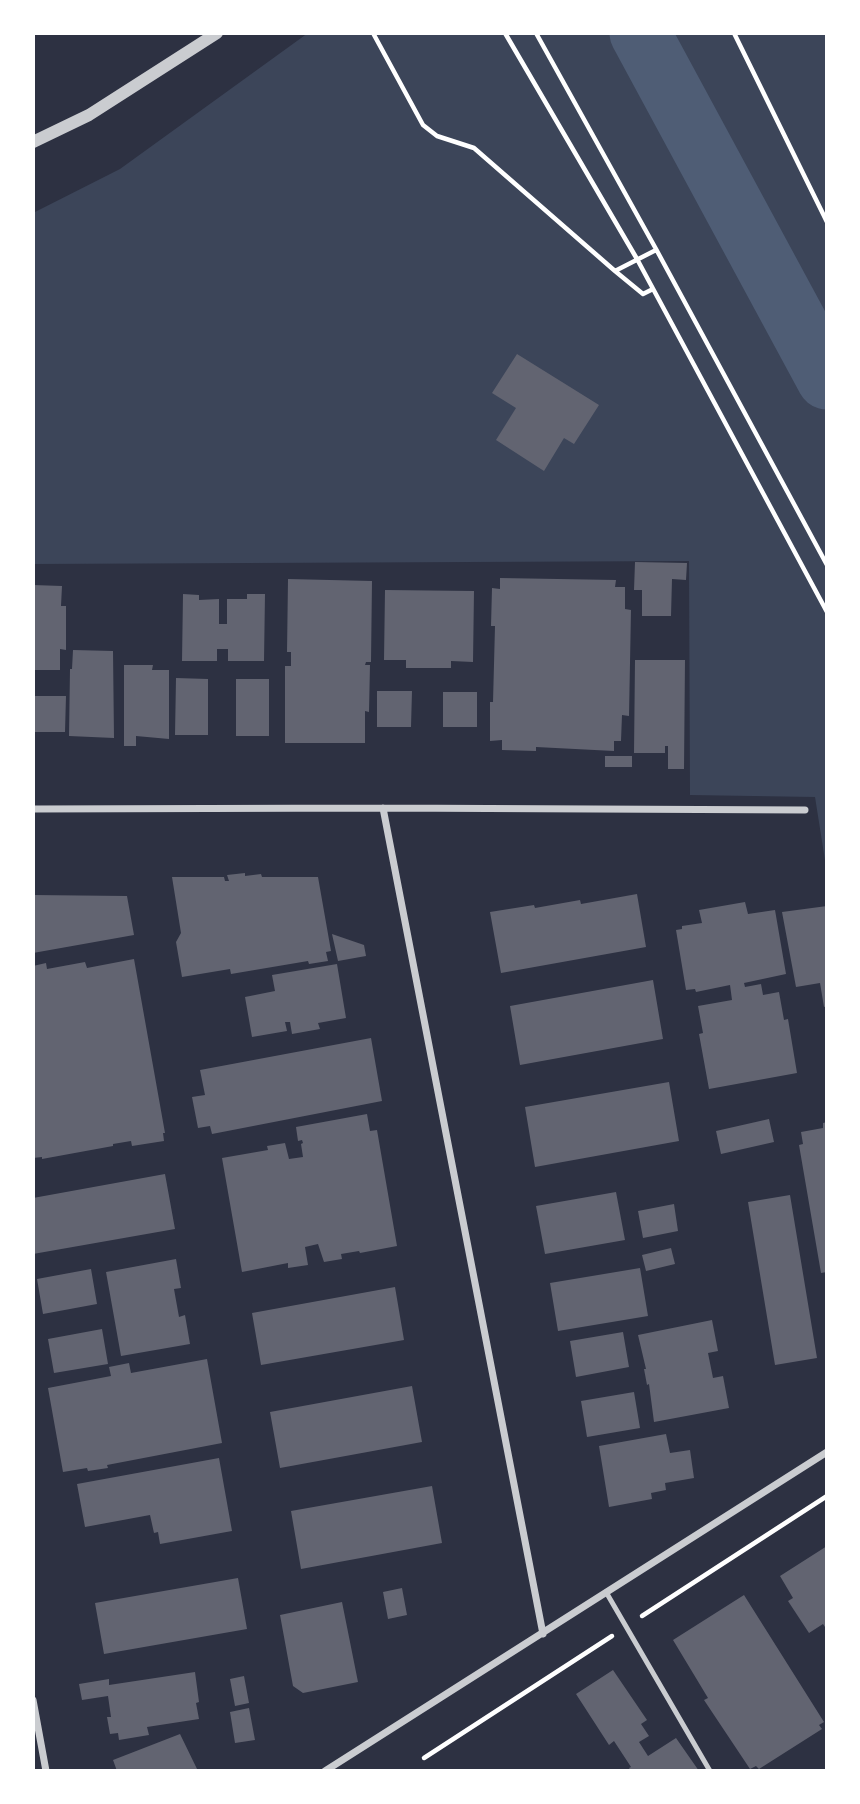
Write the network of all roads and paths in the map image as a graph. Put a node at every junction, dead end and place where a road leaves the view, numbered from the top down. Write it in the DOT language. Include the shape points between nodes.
graph roads {
  1 [pos="217,33"];
  2 [pos="373,33"];
  3 [pos="505,33"];
  4 [pos="536,33"];
  5 [pos="734,33"];
  6 [pos="33,142"];
  7 [pos="827,222"];
  8 [pos="656,250"];
  9 [pos="637,259"];
  10 [pos="615,271"];
  11 [pos="653,289"];
  12 [pos="827,565"];
  13 [pos="827,612"];
  14 [pos="383,808"];
  15 [pos="33,809"];
  16 [pos="805,810"];
  17 [pos="827,1452"];
  18 [pos="606,1592"];
  19 [pos="543,1634"];
  20 [pos="33,1699"];
  21 [pos="46,1771"];
  22 [pos="325,1771"];
  23 [pos="710,1771"];
  1 -- 6 [label="street" via="89,115"];
  2 -- 10 [label="path" via="423,125 437,136 474,148"];
  3 -- 9 [label="path"];
  4 -- 8 [label="path"];
  5 -- 7 [label="path"];
  8 -- 9 [label="path"];
  8 -- 12 [label="path"];
  9 -- 10 [label="path"];
  9 -- 11 [label="path"];
  10 -- 11 [label="path" via="643,294"];
  11 -- 13 [label="path"];
  14 -- 15 [label="street"];
  14 -- 16 [label="street"];
  14 -- 19 [label="street"];
  17 -- 18 [label="street"];
  18 -- 19 [label="street"];
  18 -- 23 [label="lane"];
  19 -- 22 [label="street"];
  20 -- 21 [label="street"];
}
